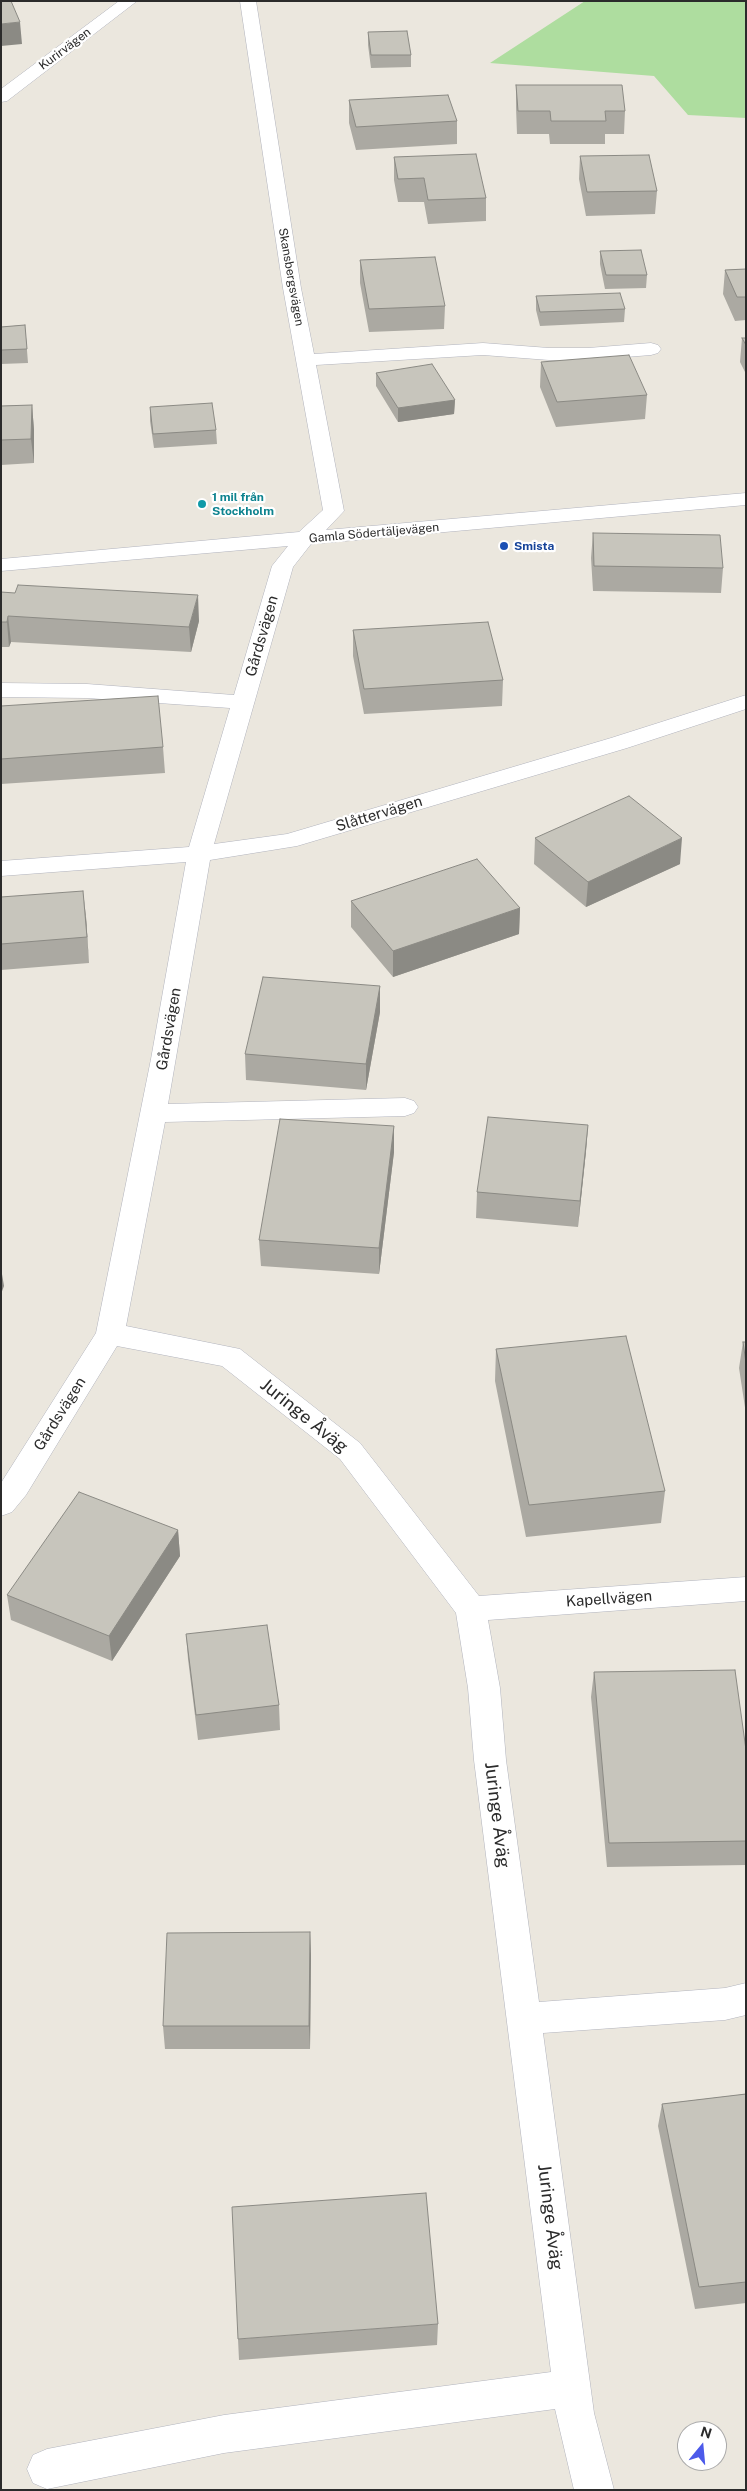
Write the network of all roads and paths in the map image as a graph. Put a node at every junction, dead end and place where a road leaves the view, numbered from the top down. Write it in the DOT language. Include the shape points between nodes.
graph roads {
  1 [pos="129,1"];
  2 [pos="248,1"];
  3 [pos="1,97"];
  4 [pos="651,349"];
  5 [pos="306,360"];
  6 [pos="746,499"];
  7 [pos="304,539"];
  8 [pos="1,565"];
  9 [pos="1,690"];
  10 [pos="243,702"];
  11 [pos="746,702"];
  12 [pos="199,854"];
  13 [pos="1,869"];
  14 [pos="405,1107"];
  15 [pos="154,1113"];
  16 [pos="110,1334"];
  17 [pos="1,1504"];
  18 [pos="746,1589"];
  19 [pos="471,1609"];
  20 [pos="746,1999"];
  21 [pos="524,2019"];
  22 [pos="572,2388"];
  23 [pos="47,2469"];
  24 [pos="594,2490"];
  1 -- 3 [label="street, Kurirvägen"];
  2 -- 5 [label="street, Skansbergsvägen"];
  4 -- 5 [label="street" via="549,354 483,349"];
  5 -- 7 [label="street, Skansbergsvägen" via="334,511"];
  6 -- 7 [label="street, Gamla Södertäljevägen"];
  7 -- 8 [label="street, Gamla Södertäljevägen"];
  7 -- 10 [label="street, Gårdsvägen" via="283,566"];
  9 -- 10 [label="street" via="87,691"];
  10 -- 12 [label="street, Gårdsvägen"];
  11 -- 12 [label="street, Slåttervägen" via="288,841"];
  12 -- 13 [label="street, Slåttervägen"];
  12 -- 15 [label="street, Gårdsvägen"];
  14 -- 15 [label="street"];
  15 -- 16 [label="street, Gårdsvägen"];
  16 -- 17 [label="street, Gårdsvägen" via="15,1487"];
  16 -- 19 [label="street, Juringe Åväg" via="230,1357 350,1451"];
  18 -- 19 [label="street, Kapellvägen"];
  19 -- 21 [label="street, Juringe Åväg" via="484,1688 490,1760"];
  20 -- 21 [label="street" via="724,2004"];
  21 -- 22 [label="street, Juringe Åväg"];
  22 -- 23 [label="street" via="224,2434"];
  22 -- 24 [label="street, Juringe Åväg"];
}
